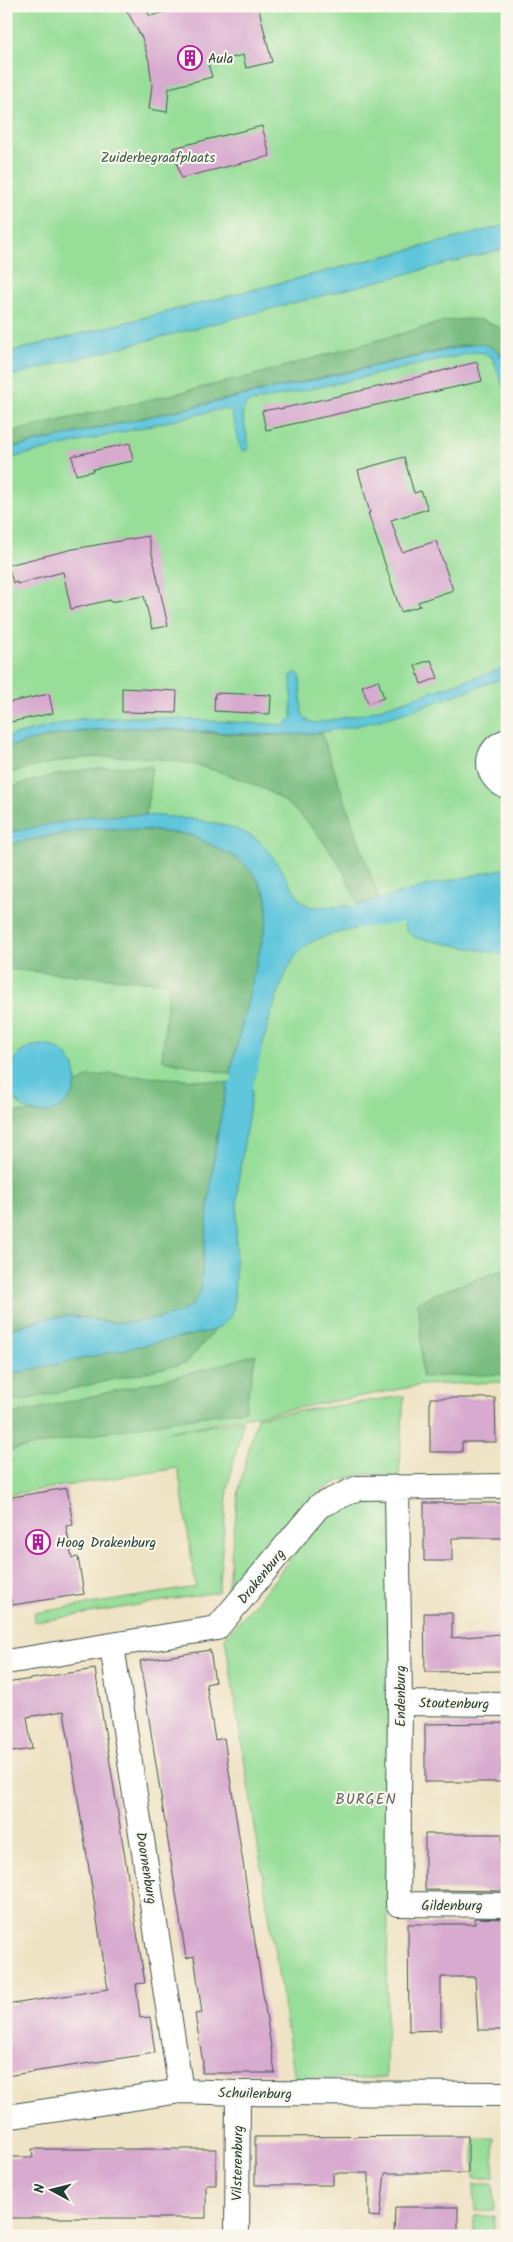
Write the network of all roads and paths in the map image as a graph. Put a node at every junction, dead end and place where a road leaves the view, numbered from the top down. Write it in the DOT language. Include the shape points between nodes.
graph roads {
  1 [pos="507,740"];
  2 [pos="507,787"];
  3 [pos="507,1486"];
  4 [pos="397,1487"];
  5 [pos="112,1646"];
  6 [pos="6,1662"];
  7 [pos="400,1703"];
  8 [pos="507,1704"];
  9 [pos="398,1904"];
  10 [pos="507,1905"];
  11 [pos="181,2091"];
  12 [pos="238,2093"];
  13 [pos="507,2094"];
  14 [pos="6,2117"];
  15 [pos="237,2232"];
  1 -- 2 [label="street" via="492,751 489,762 491,774 498,784"];
  3 -- 4 [label="street, Drakenburg"];
  4 -- 5 [label="street, Drakenburg" via="358,1488 319,1506 217,1628"];
  4 -- 7 [label="street, Endenburg"];
  5 -- 6 [label="street, Drakenburg"];
  5 -- 11 [label="street, Doornenburg"];
  7 -- 8 [label="street, Stoutenburg"];
  7 -- 9 [label="street, Endenburg"];
  9 -- 10 [label="street, Gildenburg"];
  11 -- 12 [label="street, Schuilenburg"];
  11 -- 14 [label="street, Schuilenburg"];
  12 -- 13 [label="street, Schuilenburg"];
  12 -- 15 [label="street, Vilsterenburg"];
}
